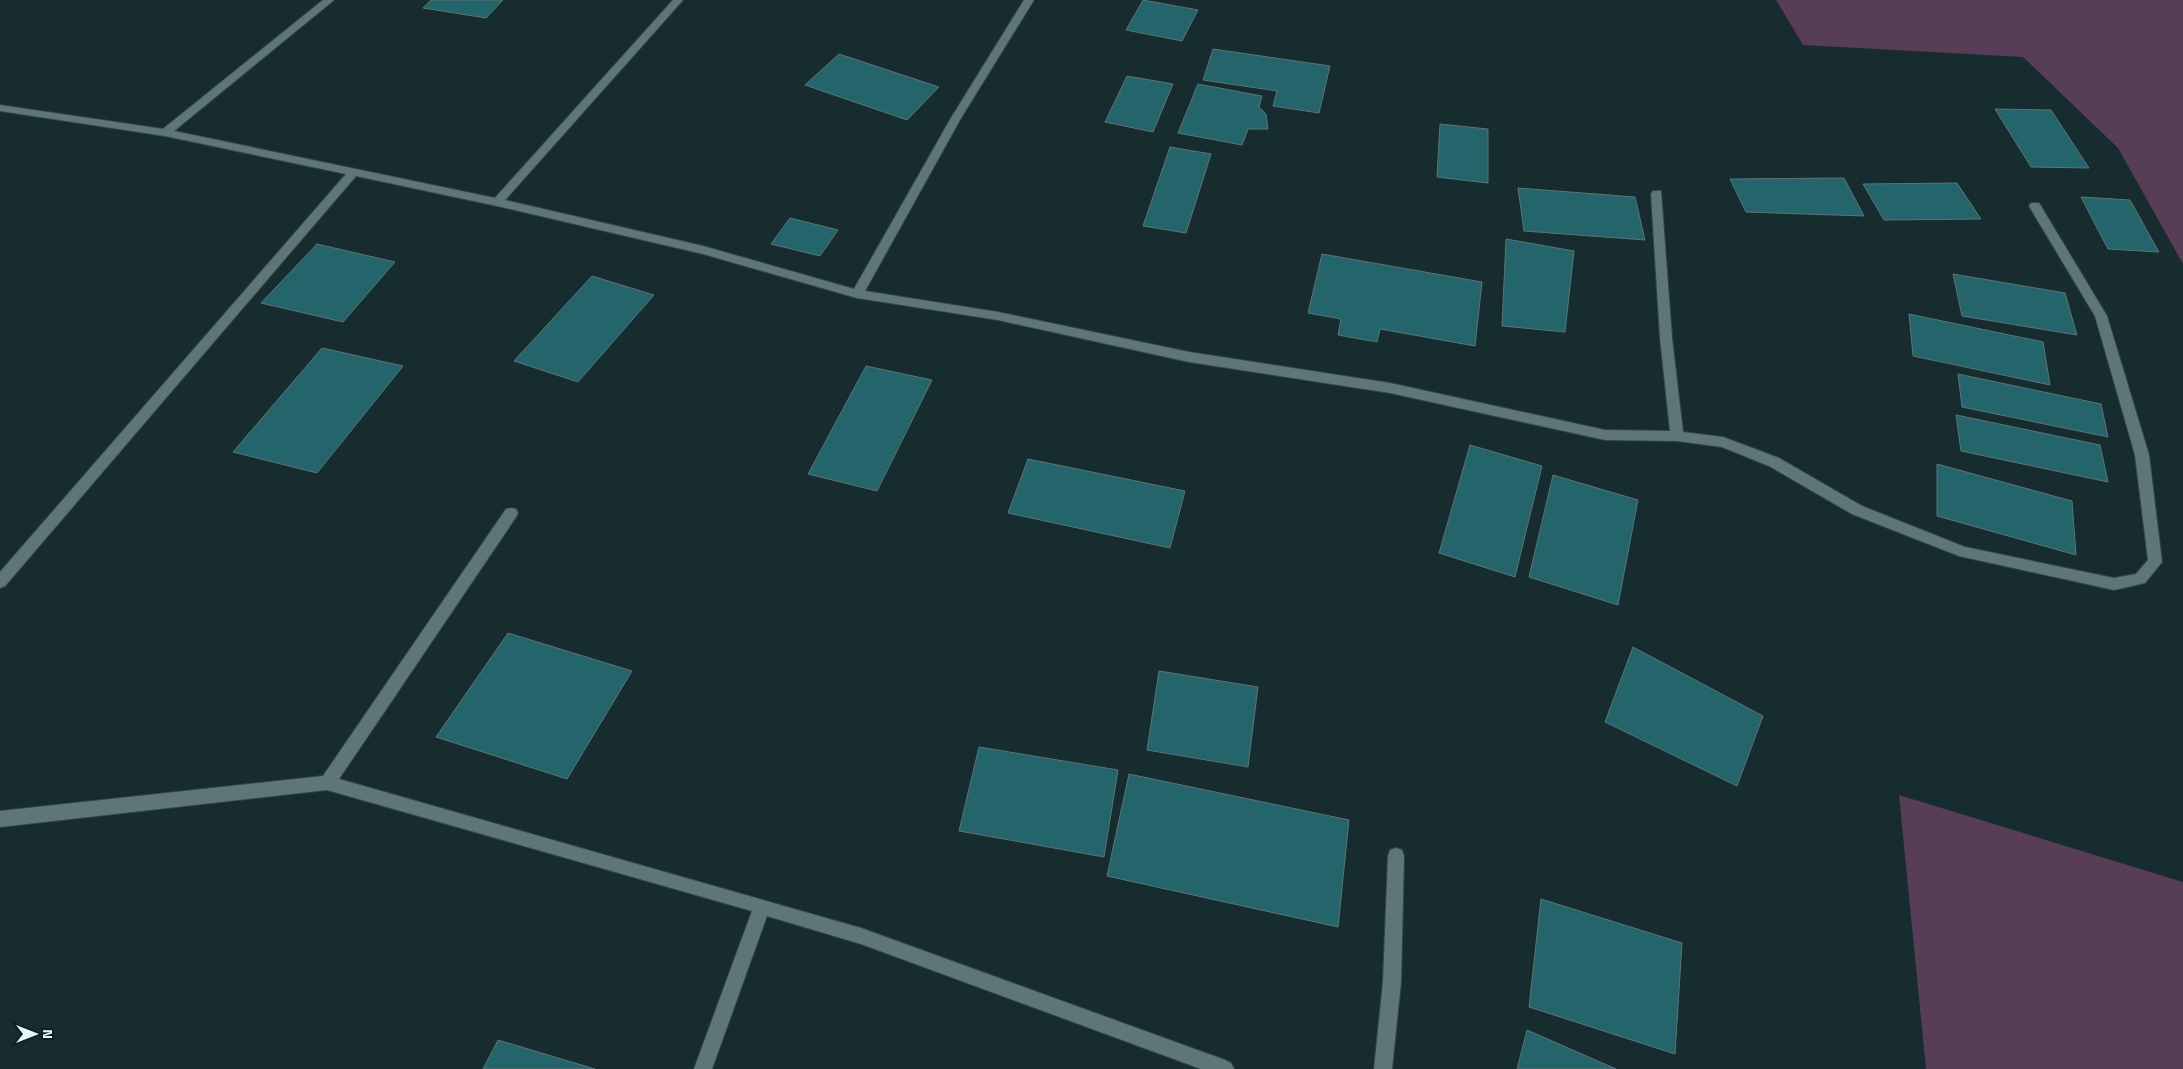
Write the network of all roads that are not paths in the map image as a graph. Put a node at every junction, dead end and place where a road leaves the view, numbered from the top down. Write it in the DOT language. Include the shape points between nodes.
graph roads {
  1 [pos="329,0"];
  2 [pos="678,0"];
  3 [pos="1029,0"];
  4 [pos="0,108"];
  5 [pos="165,134"];
  6 [pos="354,172"];
  7 [pos="1657,194"];
  8 [pos="497,202"];
  9 [pos="2036,206"];
  10 [pos="857,294"];
  11 [pos="1677,436"];
  12 [pos="511,513"];
  13 [pos="0,582"];
  14 [pos="327,783"];
  15 [pos="0,819"];
  16 [pos="1396,856"];
  17 [pos="762,906"];
  18 [pos="703,1069"];
  19 [pos="1225,1069"];
  20 [pos="1383,1069"];
  1 -- 5 [label="street"];
  2 -- 8 [label="street"];
  3 -- 10 [label="street" via="956,118"];
  4 -- 5 [label="street"];
  5 -- 6 [label="street"];
  6 -- 8 [label="street"];
  6 -- 13 [label="street"];
  7 -- 11 [label="street" via="1666,338"];
  8 -- 10 [label="street" via="703,250"];
  9 -- 11 [label="street" via="2100,316 2142,455 2155,562 2140,578 2114,584 1964,552 1857,510 1774,462 1723,442"];
  10 -- 11 [label="street" via="998,316 1189,357 1390,388 1605,435"];
  12 -- 14 [label="street"];
  14 -- 15 [label="street"];
  14 -- 17 [label="street"];
  16 -- 20 [label="street" via="1392,982"];
  17 -- 18 [label="street"];
  17 -- 19 [label="street" via="861,936"];
}
